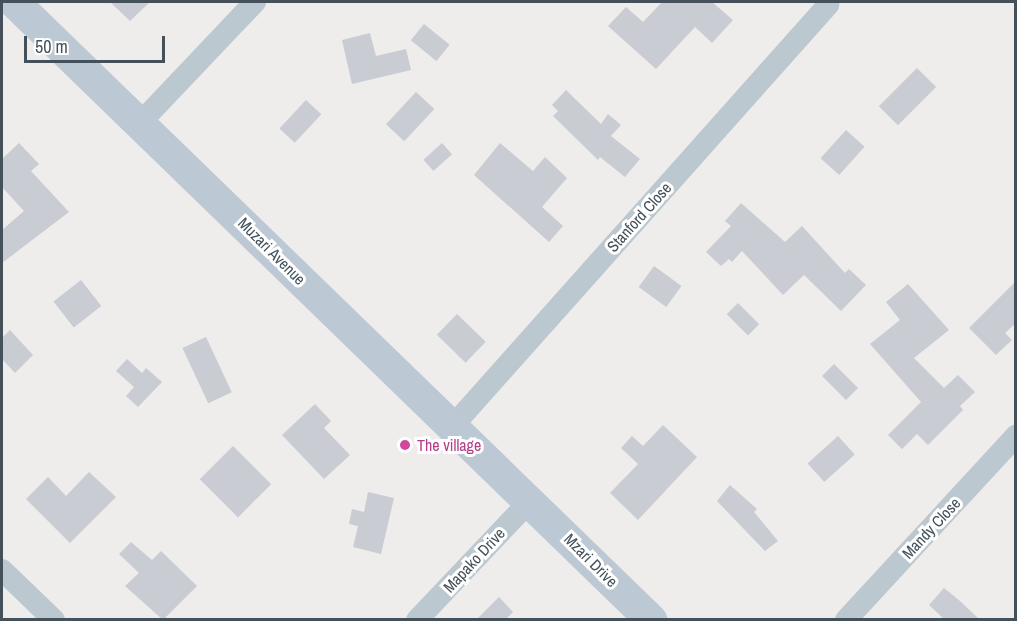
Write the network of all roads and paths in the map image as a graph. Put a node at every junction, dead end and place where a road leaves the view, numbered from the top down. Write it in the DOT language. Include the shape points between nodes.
graph roads {
  1 [pos="14,2"];
  2 [pos="255,2"];
  3 [pos="828,5"];
  4 [pos="141,122"];
  5 [pos="451,428"];
  6 [pos="1016,436"];
  7 [pos="531,500"];
  8 [pos="2,570"];
  9 [pos="54,620"];
  10 [pos="417,620"];
  11 [pos="651,620"];
  12 [pos="846,620"];
  1 -- 4 [label="street, Muzari Avenue"];
  2 -- 4 [label="street"];
  3 -- 5 [label="street, Stanford Close"];
  4 -- 5 [label="street, Muzari Avenue"];
  5 -- 7 [label="street, Muzari Avenue"];
  6 -- 12 [label="street, Mandy Close"];
  7 -- 10 [label="street, Mapako Drive"];
  7 -- 11 [label="street, Mzari Drive"];
  8 -- 9 [label="street"];
}
